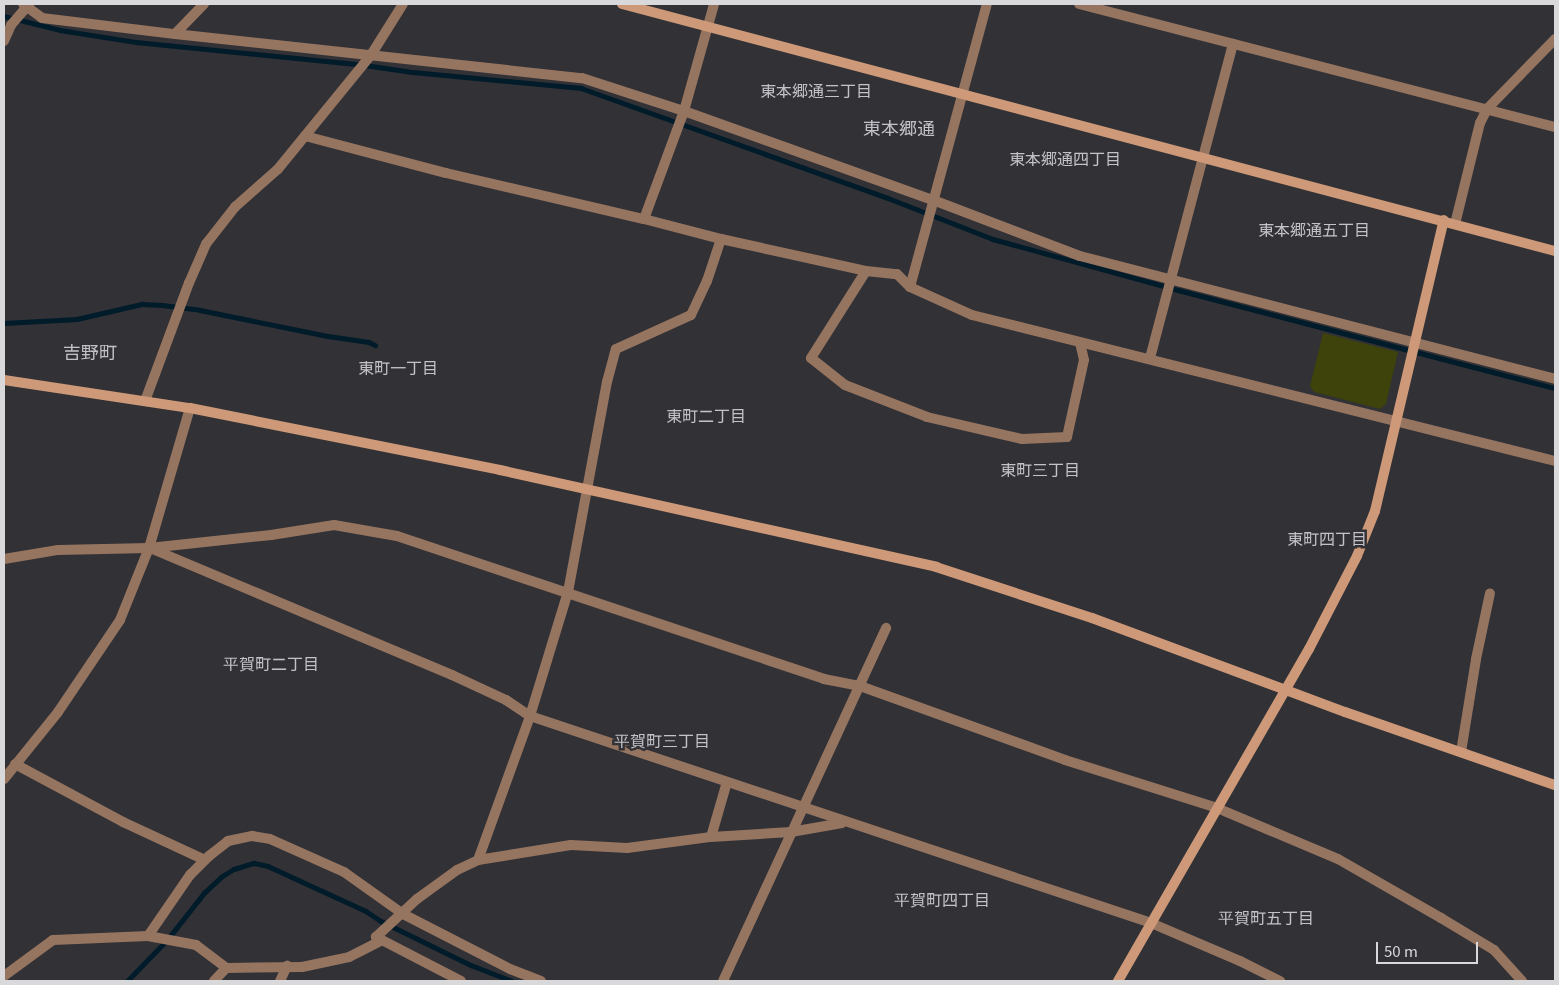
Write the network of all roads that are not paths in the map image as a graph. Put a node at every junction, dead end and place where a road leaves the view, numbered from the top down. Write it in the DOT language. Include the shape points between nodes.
graph roads {
  1 [pos="204,4"];
  2 [pos="403,4"];
  3 [pos="622,4"];
  4 [pos="714,4"];
  5 [pos="987,4"];
  6 [pos="1079,4"];
  7 [pos="26,6"];
  8 [pos="9,25"];
  9 [pos="708,26"];
  10 [pos="175,34"];
  11 [pos="1555,38"];
  12 [pos="4,41"];
  13 [pos="1233,44"];
  14 [pos="371,56"];
  15 [pos="962,95"];
  16 [pos="1487,109"];
  17 [pos="684,111"];
  18 [pos="1555,127"];
  19 [pos="305,136"];
  20 [pos="1202,158"];
  21 [pos="933,200"];
  22 [pos="644,219"];
  23 [pos="1444,220"];
  24 [pos="1455,224"];
  25 [pos="721,239"];
  26 [pos="1555,251"];
  27 [pos="866,272"];
  28 [pos="1169,278"];
  29 [pos="910,287"];
  30 [pos="1080,342"];
  31 [pos="1415,342"];
  32 [pos="1150,358"];
  33 [pos="1555,379"];
  34 [pos="4,380"];
  35 [pos="145,401"];
  36 [pos="190,408"];
  37 [pos="1396,419"];
  38 [pos="1555,461"];
  39 [pos="589,490"];
  40 [pos="149,548"];
  41 [pos="4,559"];
  42 [pos="568,592"];
  43 [pos="1490,593"];
  44 [pos="886,628"];
  45 [pos="860,686"];
  46 [pos="1285,690"];
  47 [pos="530,716"];
  48 [pos="1461,752"];
  49 [pos="15,764"];
  50 [pos="4,779"];
  51 [pos="727,782"];
  52 [pos="1555,785"];
  53 [pos="802,808"];
  54 [pos="1217,808"];
  55 [pos="845,822"];
  56 [pos="792,832"];
  57 [pos="711,837"];
  58 [pos="205,860"];
  59 [pos="478,860"];
  60 [pos="403,914"];
  61 [pos="1151,923"];
  62 [pos="148,936"];
  63 [pos="382,940"];
  64 [pos="287,966"];
  65 [pos="226,968"];
  66 [pos="4,976"];
  67 [pos="727,980"];
  68 [pos="214,981"];
  69 [pos="280,981"];
  70 [pos="461,981"];
  71 [pos="541,981"];
  72 [pos="1118,981"];
  73 [pos="1280,981"];
  74 [pos="1522,981"];
  1 -- 10 [label="street"];
  2 -- 14 [label="street"];
  3 -- 9 [label="street"];
  4 -- 9 [label="street"];
  5 -- 15 [label="street"];
  6 -- 13 [label="street"];
  7 -- 8 [label="street"];
  7 -- 10 [label="street" via="42,18"];
  8 -- 12 [label="street"];
  9 -- 15 [label="street"];
  9 -- 17 [label="street"];
  10 -- 14 [label="street"];
  11 -- 16 [label="street"];
  13 -- 16 [label="street"];
  13 -- 20 [label="street"];
  14 -- 17 [label="street" via="582,78"];
  14 -- 19 [label="street"];
  15 -- 20 [label="street"];
  15 -- 21 [label="street"];
  16 -- 18 [label="street"];
  16 -- 24 [label="street" via="1480,123"];
  17 -- 21 [label="street"];
  17 -- 22 [label="street"];
  19 -- 22 [label="street"];
  19 -- 35 [label="street" via="278,169 235,207 206,244"];
  20 -- 23 [label="street"];
  20 -- 28 [label="street"];
  21 -- 28 [label="street" via="1080,256"];
  21 -- 29 [label="street"];
  22 -- 25 [label="street"];
  23 -- 24 [label="street"];
  23 -- 31 [label="street"];
  24 -- 26 [label="street"];
  25 -- 27 [label="street"];
  25 -- 39 [label="street" via="691,315 616,349 607,382"];
  27 -- 29 [label="street" via="897,274"];
  27 -- 30 [label="street" via="811,358 845,386 927,417 1022,439 1067,437 1084,360"];
  28 -- 31 [label="street"];
  28 -- 32 [label="street"];
  29 -- 30 [label="street" via="972,314"];
  30 -- 32 [label="street"];
  31 -- 33 [label="street"];
  31 -- 37 [label="street"];
  32 -- 37 [label="street"];
  34 -- 35 [label="street"];
  35 -- 36 [label="street"];
  36 -- 39 [label="street"];
  36 -- 40 [label="street"];
  37 -- 38 [label="street"];
  37 -- 46 [label="street" via="1375,511 1357,556"];
  39 -- 42 [label="street"];
  39 -- 46 [label="street" via="936,567 1092,618"];
  40 -- 41 [label="street" via="58,550"];
  40 -- 42 [label="street" via="334,525 397,536"];
  40 -- 47 [label="street" via="452,674 506,700"];
  40 -- 49 [label="street" via="120,620 58,712"];
  42 -- 45 [label="street" via="824,679"];
  42 -- 47 [label="street"];
  43 -- 48 [label="street"];
  44 -- 45 [label="street"];
  45 -- 53 [label="street"];
  45 -- 54 [label="street" via="1066,760"];
  46 -- 48 [label="street"];
  46 -- 54 [label="street"];
  47 -- 51 [label="street"];
  47 -- 59 [label="street"];
  48 -- 52 [label="street"];
  49 -- 50 [label="street"];
  49 -- 58 [label="street" via="124,822"];
  51 -- 53 [label="street"];
  51 -- 57 [label="street"];
  53 -- 55 [label="street"];
  53 -- 56 [label="street"];
  54 -- 61 [label="street"];
  54 -- 74 [label="street" via="1338,860 1441,918 1494,950"];
  55 -- 56 [label="street"];
  55 -- 61 [label="street"];
  56 -- 57 [label="street"];
  56 -- 67 [label="street"];
  57 -- 59 [label="street" via="627,848 571,845"];
  58 -- 60 [label="street" via="228,841 252,836 270,839 344,872"];
  58 -- 62 [label="street" via="190,875"];
  59 -- 60 [label="street" via="457,870"];
  60 -- 63 [label="street" via="376,937"];
  60 -- 71 [label="street" via="510,969"];
  61 -- 72 [label="street"];
  61 -- 73 [label="street"];
  62 -- 65 [label="street" via="196,945"];
  62 -- 66 [label="street" via="52,940"];
  63 -- 64 [label="street" via="349,957 302,967"];
  63 -- 70 [label="street"];
  64 -- 65 [label="street"];
  64 -- 69 [label="street"];
  65 -- 68 [label="street"];
}
